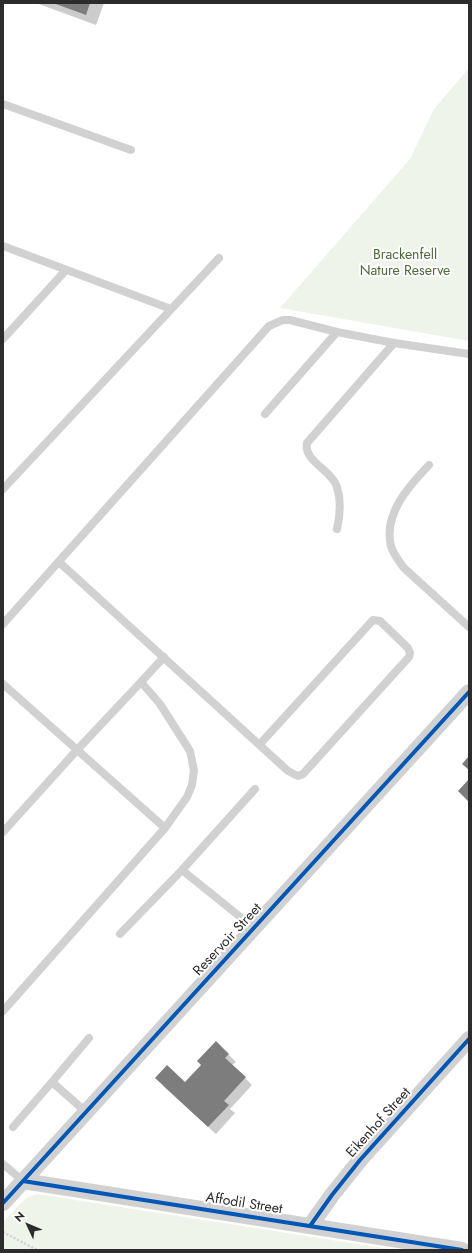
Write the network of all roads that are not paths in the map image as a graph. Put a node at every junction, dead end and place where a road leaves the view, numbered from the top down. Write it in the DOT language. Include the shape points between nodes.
graph roads {
  1 [pos="3,104"];
  2 [pos="131,150"];
  3 [pos="3,246"];
  4 [pos="219,258"];
  5 [pos="66,270"];
  6 [pos="171,309"];
  7 [pos="337,332"];
  8 [pos="3,339"];
  9 [pos="394,343"];
  10 [pos="469,354"];
  11 [pos="265,414"];
  12 [pos="429,465"];
  13 [pos="3,489"];
  14 [pos="337,530"];
  15 [pos="59,562"];
  16 [pos="3,624"];
  17 [pos="469,627"];
  18 [pos="164,657"];
  19 [pos="141,682"];
  20 [pos="3,684"];
  21 [pos="469,692"];
  22 [pos="260,744"];
  23 [pos="77,750"];
  24 [pos="255,789"];
  25 [pos="165,828"];
  26 [pos="3,832"];
  27 [pos="182,870"];
  28 [pos="254,928"];
  29 [pos="120,934"];
  30 [pos="3,1011"];
  31 [pos="89,1038"];
  32 [pos="469,1039"];
  33 [pos="52,1082"];
  34 [pos="86,1112"];
  35 [pos="13,1127"];
  36 [pos="3,1164"];
  37 [pos="23,1181"];
  38 [pos="3,1203"];
  39 [pos="310,1226"];
  40 [pos="462,1250"];
  1 -- 2 [label="lane"];
  3 -- 5 [label="lane"];
  4 -- 6 [label="lane"];
  5 -- 6 [label="lane"];
  5 -- 8 [label="lane"];
  6 -- 13 [label="lane"];
  7 -- 9 [label="lane"];
  7 -- 11 [label="lane"];
  7 -- 15 [label="lane" via="290,320 269,326"];
  9 -- 10 [label="lane"];
  9 -- 14 [label="lane" via="307,443 306,448 310,456 333,478 337,486 340,515"];
  12 -- 17 [label="lane" via="412,482 396,506 390,531 391,546 404,568"];
  15 -- 16 [label="lane"];
  15 -- 18 [label="lane"];
  18 -- 19 [label="lane"];
  18 -- 22 [label="lane"];
  19 -- 23 [label="lane"];
  19 -- 25 [label="lane" via="160,704 190,751 194,770 192,786"];
  20 -- 23 [label="lane"];
  21 -- 28 [label="street, Reservoir Street"];
  22 -- 22 [label="lane" via="288,772 298,776 303,774 409,657 408,648 380,621 373,620"];
  23 -- 25 [label="lane"];
  23 -- 26 [label="lane"];
  24 -- 27 [label="lane"];
  25 -- 30 [label="lane"];
  27 -- 28 [label="lane"];
  27 -- 29 [label="lane"];
  28 -- 34 [label="street, Reservoir Street"];
  31 -- 33 [label="lane"];
  32 -- 39 [label="street, Eikenhof Street" via="360,1160"];
  33 -- 34 [label="lane"];
  33 -- 35 [label="lane"];
  34 -- 37 [label="street, Reservoir Street"];
  36 -- 37 [label="lane"];
  37 -- 38 [label="street, Reservoir Street"];
  37 -- 39 [label="street, Affodil Street"];
  39 -- 40 [label="street, Affodil Street"];
}
